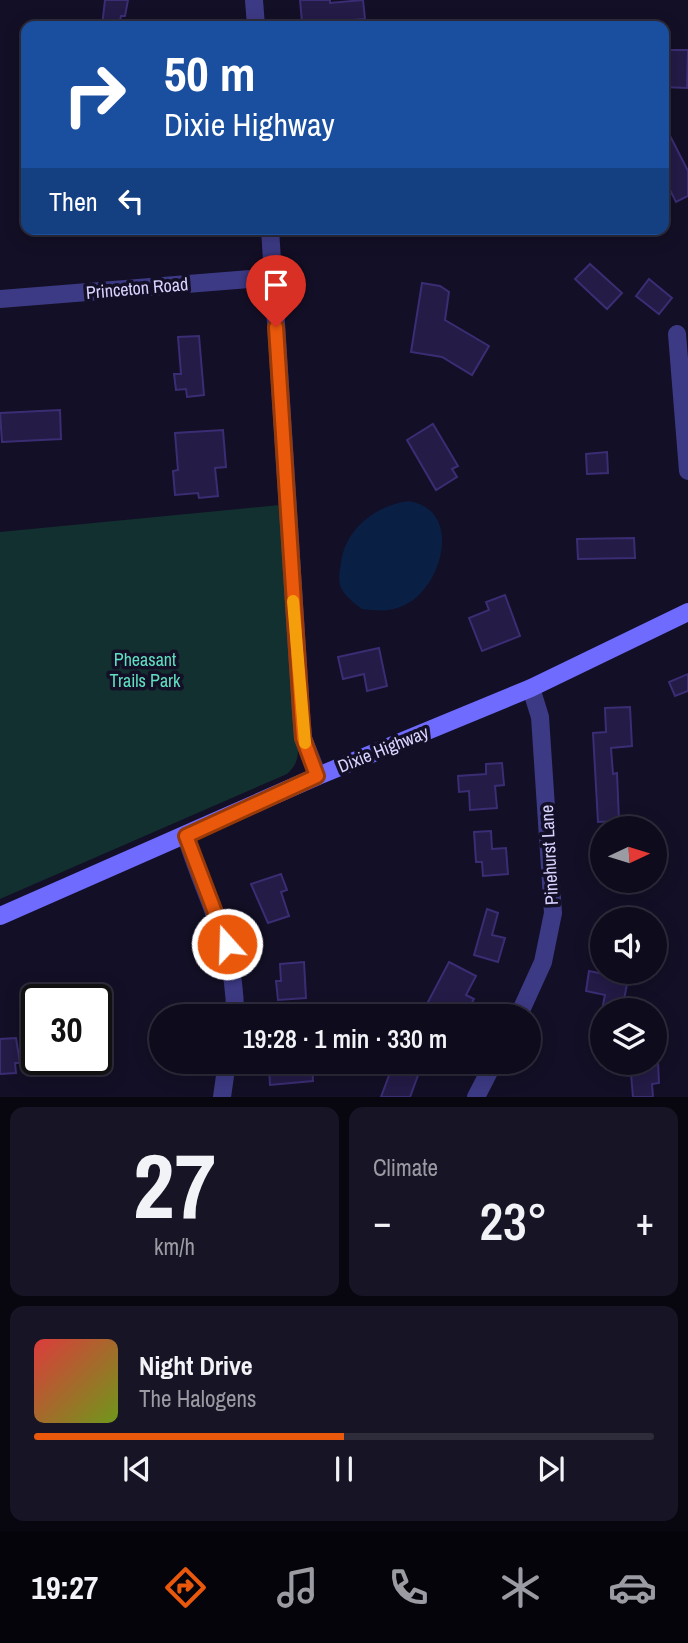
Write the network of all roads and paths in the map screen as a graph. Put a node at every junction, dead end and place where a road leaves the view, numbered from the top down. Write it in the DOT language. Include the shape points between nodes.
graph roads {
  1 [pos="254,0"];
  2 [pos="256,21"];
  3 [pos="270,235"];
  4 [pos="274,277"];
  5 [pos="0,299"];
  6 [pos="677,334"];
  7 [pos="688,471"];
  8 [pos="688,612"];
  9 [pos="531,688"];
  10 [pos="317,776"];
  11 [pos="186,836"];
  12 [pos="0,916"];
  13 [pos="235,1004"];
  14 [pos="524,1004"];
  15 [pos="225,1074"];
  16 [pos="488,1074"];
  17 [pos="222,1097"];
  18 [pos="476,1097"];
  1 -- 2 [label="street"];
  3 -- 4 [label="street"];
  4 -- 5 [label="street, Princeton Road"];
  4 -- 10 [label="street" via="303,738"];
  6 -- 7 [label="street"];
  8 -- 9 [label="main road, Dixie Highway"];
  9 -- 10 [label="main road, Dixie Highway"];
  9 -- 14 [label="street, Pinehurst Lane" via="540,717 553,913 543,962"];
  10 -- 11 [label="main road, Dixie Highway"];
  11 -- 12 [label="main road, Dixie Highway"];
  11 -- 13 [label="street" via="222,928"];
  15 -- 17 [label="street"];
  16 -- 18 [label="street"];
}
